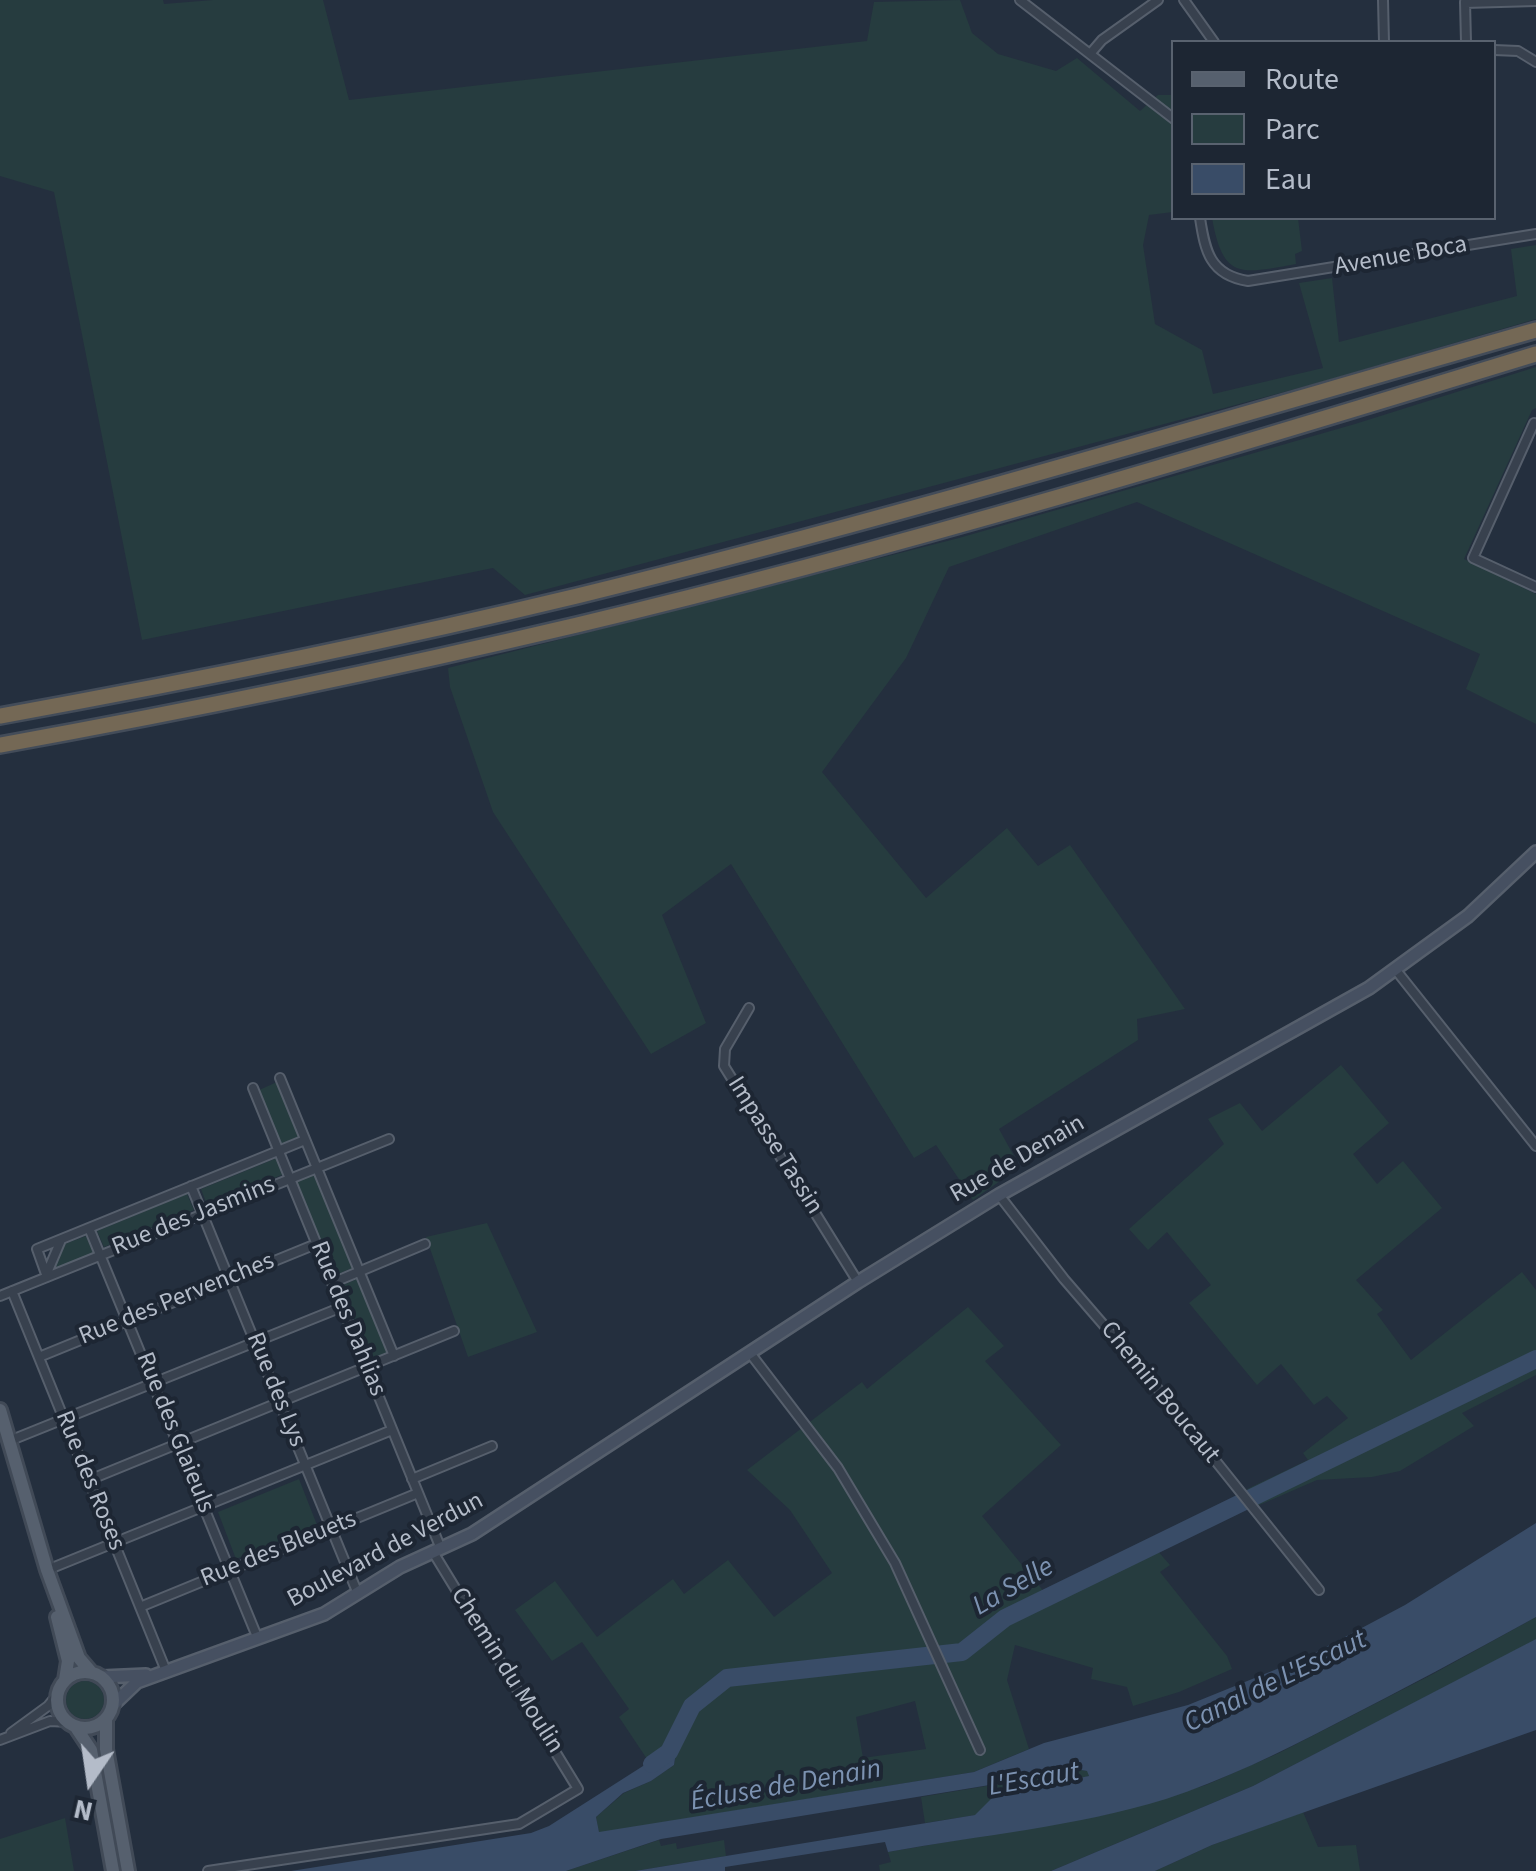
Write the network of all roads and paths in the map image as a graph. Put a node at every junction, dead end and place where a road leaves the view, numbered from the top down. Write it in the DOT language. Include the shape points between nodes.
graph roads {
  1 [pos="1020,0"];
  2 [pos="1158,0"];
  3 [pos="1184,0"];
  4 [pos="1383,0"];
  5 [pos="1536,1"];
  6 [pos="1465,2"];
  7 [pos="1213,40"];
  8 [pos="1384,40"];
  9 [pos="1466,40"];
  10 [pos="1496,50"];
  11 [pos="1090,54"];
  12 [pos="1536,62"];
  13 [pos="1170,116"];
  14 [pos="1200,220"];
  15 [pos="1536,234"];
  16 [pos="1536,330"];
  17 [pos="1536,354"];
  18 [pos="1534,423"];
  19 [pos="1536,587"];
  20 [pos="0,716"];
  21 [pos="0,744"];
  22 [pos="1536,852"];
  23 [pos="1395,970"];
  24 [pos="749,1008"];
  25 [pos="280,1078"];
  26 [pos="253,1088"];
  27 [pos="389,1139"];
  28 [pos="305,1140"];
  29 [pos="1536,1146"];
  30 [pos="278,1151"];
  31 [pos="316,1168"];
  32 [pos="290,1179"];
  33 [pos="191,1186"];
  34 [pos="999,1194"];
  35 [pos="202,1213"];
  36 [pos="89,1228"];
  37 [pos="61,1239"];
  38 [pos="316,1244"];
  39 [pos="424,1244"];
  40 [pos="101,1255"];
  41 [pos="359,1272"];
  42 [pos="48,1277"];
  43 [pos="229,1279"];
  44 [pos="332,1282"];
  45 [pos="858,1282"];
  46 [pos="12,1291"];
  47 [pos="0,1296"];
  48 [pos="342,1308"];
  49 [pos="128,1320"];
  50 [pos="454,1331"];
  51 [pos="255,1343"];
  52 [pos="750,1353"];
  53 [pos="394,1356"];
  54 [pos="38,1357"];
  55 [pos="366,1367"];
  56 [pos="154,1384"];
  57 [pos="279,1402"];
  58 [pos="0,1410"];
  59 [pos="64,1420"];
  60 [pos="392,1430"];
  61 [pos="10,1441"];
  62 [pos="178,1442"];
  63 [pos="492,1446"];
  64 [pos="306,1466"];
  65 [pos="412,1478"];
  66 [pos="89,1480"];
  67 [pos="418,1493"];
  68 [pos="518,1505"];
  69 [pos="204,1507"];
  70 [pos="331,1528"];
  71 [pos="115,1544"];
  72 [pos="437,1551"];
  73 [pos="230,1569"];
  74 [pos="47,1570"];
  75 [pos="1318,1590"];
  76 [pos="358,1594"];
  77 [pos="140,1607"];
  78 [pos="258,1639"];
  79 [pos="163,1672"];
  80 [pos="96,1674"];
  81 [pos="64,1680"];
  82 [pos="58,1695"];
  83 [pos="114,1704"];
  84 [pos="106,1720"];
  85 [pos="72,1724"];
  86 [pos="3,1739"];
  87 [pos="980,1750"];
  88 [pos="113,1871"];
  89 [pos="128,1871"];
  90 [pos="208,1871"];
  1 -- 11 [label="street"];
  2 -- 11 [label="street"];
  3 -- 7 [label="street"];
  4 -- 8 [label="street"];
  5 -- 6 [label="street"];
  6 -- 9 [label="street"];
  10 -- 12 [label="street" via="1518,50"];
  11 -- 13 [label="street"];
  14 -- 15 [label="street, Avenue Boca" via="1205,251 1217,269 1240,280"];
  16 -- 20 [label="highway" via="617,586"];
  17 -- 21 [label="highway" via="674,601 426,660"];
  18 -- 19 [label="street" via="1474,558"];
  22 -- 23 [label="street, Rue de Denain" via="1468,916"];
  23 -- 29 [label="street"];
  23 -- 34 [label="street, Rue de Denain"];
  24 -- 45 [label="street, Impasse Tassin" via="725,1049 724,1066"];
  25 -- 28 [label="street"];
  26 -- 30 [label="street, Rue des Dahlias"];
  27 -- 31 [label="street, Rue des Jasmins"];
  28 -- 30 [label="street"];
  28 -- 31 [label="street"];
  30 -- 32 [label="street, Rue des Dahlias"];
  30 -- 33 [label="street"];
  31 -- 32 [label="street, Rue des Jasmins"];
  31 -- 41 [label="street"];
  32 -- 35 [label="street, Rue des Jasmins"];
  32 -- 38 [label="street, Rue des Dahlias"];
  33 -- 35 [label="street, Rue des Lys"];
  33 -- 36 [label="street"];
  34 -- 45 [label="street, Rue de Denain"];
  34 -- 75 [label="street, Chemin Boucaut"];
  35 -- 40 [label="street, Rue des Jasmins"];
  35 -- 43 [label="street, Rue des Lys"];
  36 -- 37 [label="street"];
  36 -- 40 [label="street, Rue des Glaieuls"];
  37 -- 42 [label="street"];
  37 -- 42 [label="street" via="37,1249"];
  38 -- 43 [label="street, Rue des Pervenches"];
  38 -- 44 [label="street, Rue des Dahlias"];
  39 -- 41 [label="street"];
  40 -- 42 [label="street, Rue des Jasmins"];
  40 -- 49 [label="street, Rue des Glaieuls"];
  41 -- 44 [label="street"];
  41 -- 53 [label="street"];
  42 -- 46 [label="street, Rue des Jasmins"];
  43 -- 49 [label="street, Rue des Pervenches"];
  43 -- 51 [label="street, Rue des Lys"];
  44 -- 48 [label="street, Rue des Dahlias"];
  45 -- 52 [label="street, Rue de Denain"];
  46 -- 47 [label="street, Rue des Jasmins"];
  46 -- 54 [label="street, Rue des Roses"];
  48 -- 51 [label="street"];
  48 -- 55 [label="street, Rue des Dahlias"];
  49 -- 54 [label="street, Rue des Pervenches"];
  49 -- 56 [label="street, Rue des Glaieuls"];
  50 -- 53 [label="street"];
  51 -- 56 [label="street"];
  51 -- 57 [label="street, Rue des Lys"];
  52 -- 68 [label="street, Rue de Denain"];
  52 -- 87 [label="street" via="844,1478 901,1573"];
  53 -- 55 [label="street"];
  54 -- 59 [label="street, Rue des Roses"];
  55 -- 57 [label="street"];
  55 -- 60 [label="street, Rue des Dahlias"];
  56 -- 59 [label="street"];
  56 -- 62 [label="street, Rue des Glaieuls"];
  57 -- 62 [label="street"];
  57 -- 64 [label="street, Rue des Lys"];
  58 -- 61 [label="main road"];
  59 -- 61 [label="street"];
  59 -- 66 [label="street, Rue des Roses"];
  60 -- 64 [label="street"];
  60 -- 65 [label="street, Rue des Dahlias"];
  61 -- 74 [label="main road"];
  62 -- 66 [label="street"];
  62 -- 69 [label="street, Rue des Glaieuls"];
  63 -- 65 [label="street"];
  64 -- 69 [label="street"];
  64 -- 70 [label="street, Rue des Lys"];
  65 -- 67 [label="street, Rue des Dahlias"];
  66 -- 71 [label="street, Rue des Roses"];
  67 -- 70 [label="street, Rue des Bleuets"];
  67 -- 72 [label="street, Rue des Dahlias"];
  68 -- 72 [label="street, Boulevard de Verdun"];
  69 -- 71 [label="street"];
  69 -- 73 [label="street, Rue des Glaieuls"];
  70 -- 73 [label="street, Rue des Bleuets"];
  70 -- 76 [label="street, Rue des Lys"];
  71 -- 74 [label="street"];
  71 -- 77 [label="street, Rue des Roses"];
  72 -- 76 [label="street, Boulevard de Verdun"];
  72 -- 90 [label="street, Chemin du Moulin" via="578,1789 514,1826"];
  73 -- 77 [label="street, Rue des Bleuets"];
  73 -- 78 [label="street, Rue des Glaieuls"];
  74 -- 80 [label="main road" via="79,1658"];
  74 -- 81 [label="main road" via="66,1654"];
  76 -- 78 [label="street, Boulevard de Verdun"];
  77 -- 79 [label="street, Rue des Roses"];
  78 -- 79 [label="street, Boulevard de Verdun"];
  79 -- 80 [label="street, Boulevard de Verdun"];
  79 -- 83 [label="street, Boulevard de Verdun" via="130,1686"];
  80 -- 81 [label="main road"];
  80 -- 83 [label="main road" via="112,1690"];
  81 -- 82 [label="main road"];
  82 -- 85 [label="main road" via="59,1710"];
  82 -- 86 [label="street"];
  83 -- 84 [label="main road"];
  84 -- 85 [label="main road" via="91,1727"];
  84 -- 89 [label="main road"];
  85 -- 86 [label="street" via="50,1722"];
  85 -- 88 [label="main road" via="91,1750"];
}
